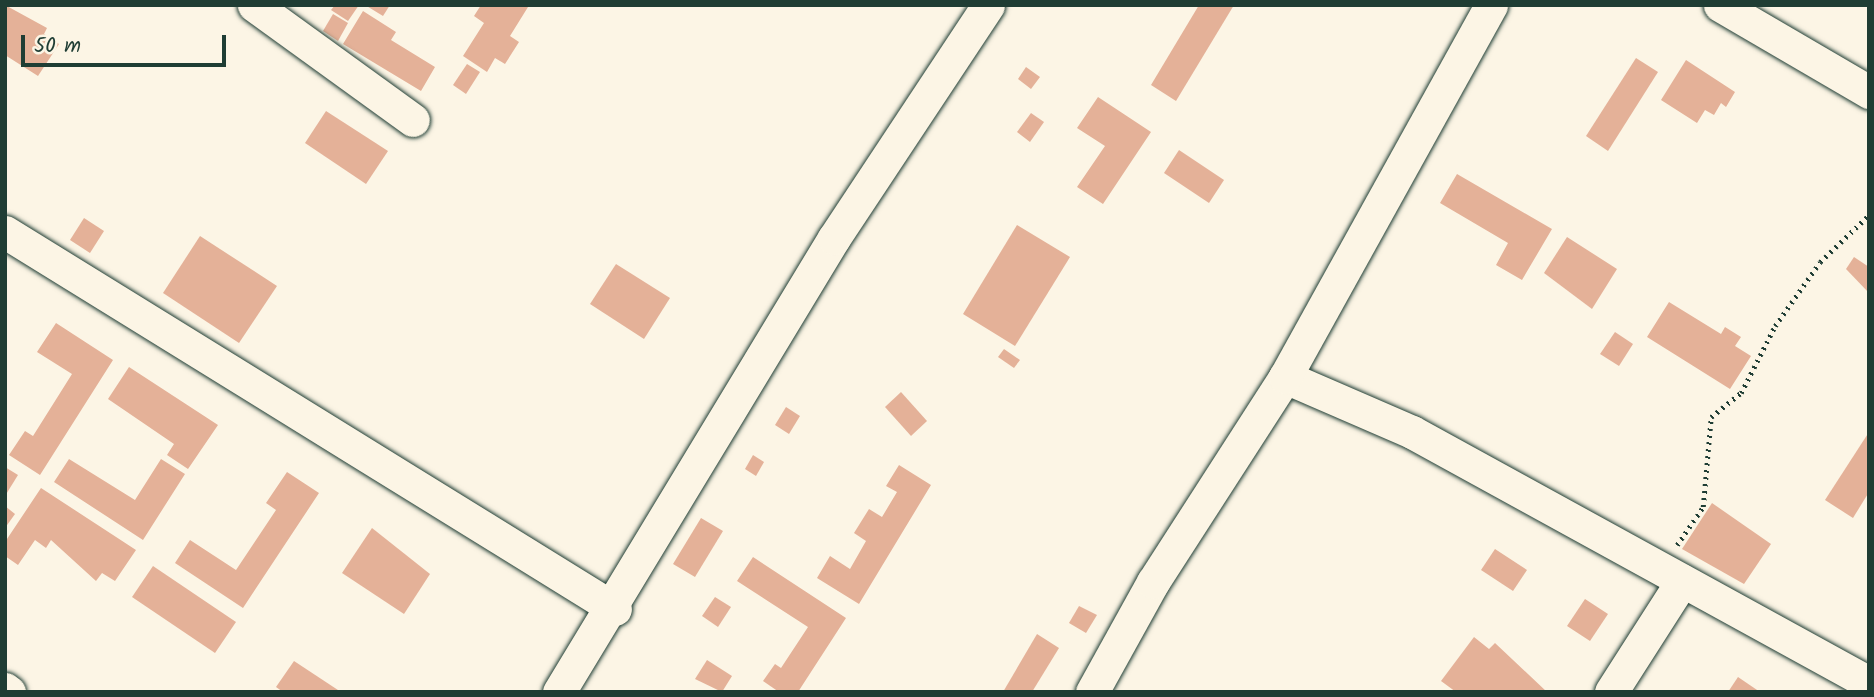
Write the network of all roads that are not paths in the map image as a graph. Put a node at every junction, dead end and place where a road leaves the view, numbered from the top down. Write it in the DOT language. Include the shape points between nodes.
graph roads {
  1 [pos="254,5"];
  2 [pos="988,5"];
  3 [pos="1491,5"];
  4 [pos="1720,5"];
  5 [pos="1869,92"];
  6 [pos="413,120"];
  7 [pos="5,232"];
  8 [pos="1284,377"];
  9 [pos="1672,575"];
  10 [pos="615,609"];
  11 [pos="1869,683"];
  12 [pos="559,692"];
  13 [pos="1092,692"];
  14 [pos="1611,692"];
  1 -- 6 [label="street"];
  2 -- 10 [label="street" via="834,238"];
  3 -- 8 [label="street"];
  4 -- 5 [label="street"];
  7 -- 10 [label="street"];
  8 -- 9 [label="street" via="1412,432"];
  8 -- 13 [label="street" via="1153,582"];
  9 -- 11 [label="street"];
  9 -- 14 [label="street"];
  10 -- 12 [label="street"];
}
